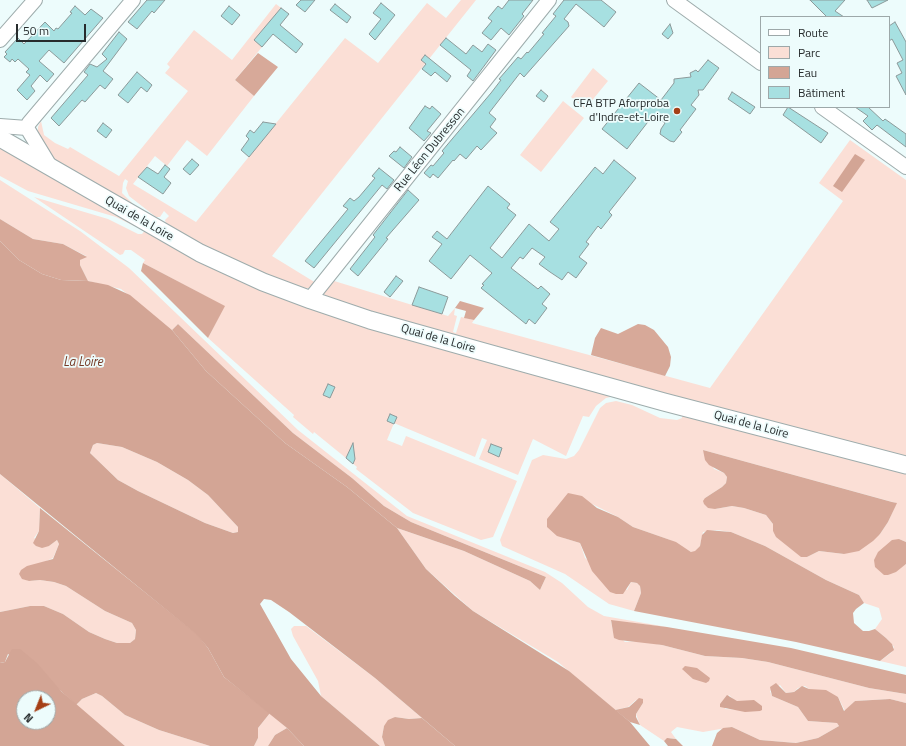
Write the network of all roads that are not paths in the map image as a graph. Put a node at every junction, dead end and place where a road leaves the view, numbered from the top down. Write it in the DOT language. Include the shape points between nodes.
graph roads {
  1 [pos="34,0"];
  2 [pos="133,0"];
  3 [pos="549,0"];
  4 [pos="676,0"];
  5 [pos="0,40"];
  6 [pos="760,62"];
  7 [pos="823,108"];
  8 [pos="0,126"];
  9 [pos="28,128"];
  10 [pos="0,138"];
  11 [pos="50,166"];
  12 [pos="906,167"];
  13 [pos="311,300"];
  14 [pos="906,465"];
  1 -- 5 [label="street"];
  2 -- 9 [label="street" via="34,114"];
  3 -- 13 [label="street, Rue Léon Dubresson"];
  4 -- 6 [label="street"];
  7 -- 12 [label="street"];
  8 -- 9 [label="street"];
  9 -- 11 [label="street"];
  10 -- 11 [label="main road, Quai de la Loire"];
  11 -- 13 [label="main road, Quai de la Loire" via="200,253 263,282"];
  13 -- 14 [label="main road, Quai de la Loire" via="370,320 664,402"];
}
